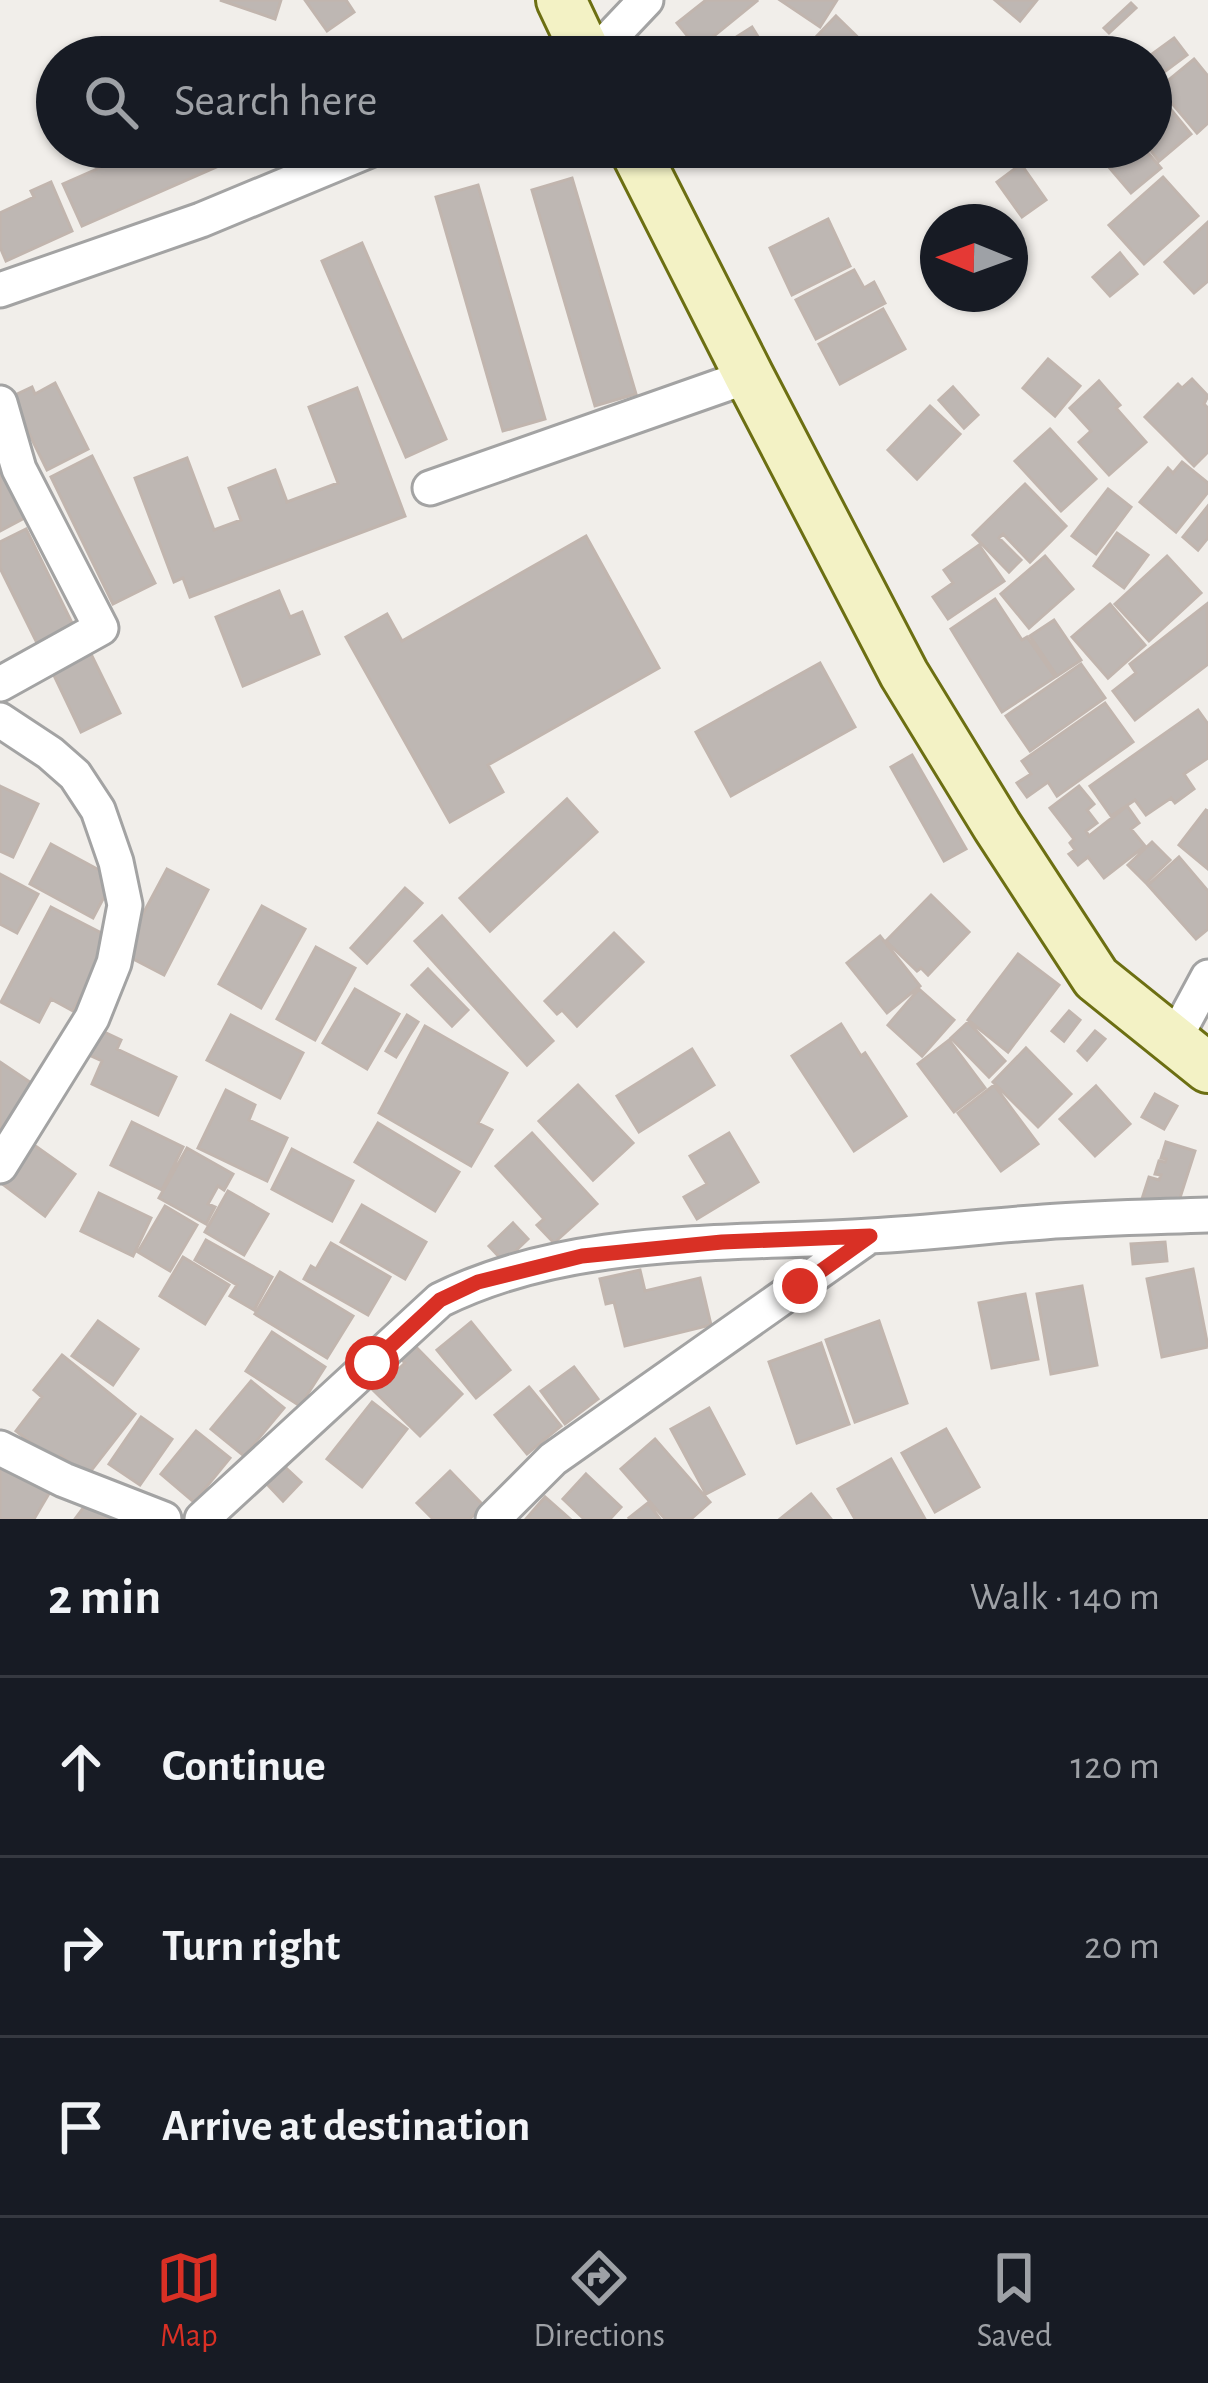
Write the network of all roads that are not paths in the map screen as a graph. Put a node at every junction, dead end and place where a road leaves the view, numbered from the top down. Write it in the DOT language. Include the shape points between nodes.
graph roads {
  1 [pos="561,0"];
  2 [pos="646,0"];
  3 [pos="579,36"];
  4 [pos="611,36"];
  5 [pos="326,168"];
  6 [pos="644,168"];
  7 [pos="0,290"];
  8 [pos="748,376"];
  9 [pos="0,404"];
  10 [pos="430,488"];
  11 [pos="0,684"];
  12 [pos="0,720"];
  13 [pos="1208,977"];
  14 [pos="1191,1055"];
  15 [pos="0,1166"];
  16 [pos="1208,1215"];
  17 [pos="870,1236"];
  18 [pos="0,1448"];
  19 [pos="164,1519"];
  20 [pos="202,1519"];
  21 [pos="493,1519"];
  1 -- 3 [label="main road"];
  2 -- 4 [label="street"];
  5 -- 7 [label="street"];
  6 -- 8 [label="main road"];
  8 -- 10 [label="street"];
  8 -- 14 [label="main road" via="904,674 1096,978"];
  9 -- 11 [label="street" via="19,469 101,628"];
  12 -- 15 [label="street" via="75,775 98,810 124,905 114,963 92,1018"];
  13 -- 14 [label="street"];
  16 -- 17 [label="street"];
  17 -- 20 [label="street" via="582,1256 478,1282 440,1300"];
  17 -- 21 [label="street" via="553,1459"];
  18 -- 19 [label="street"];
}
